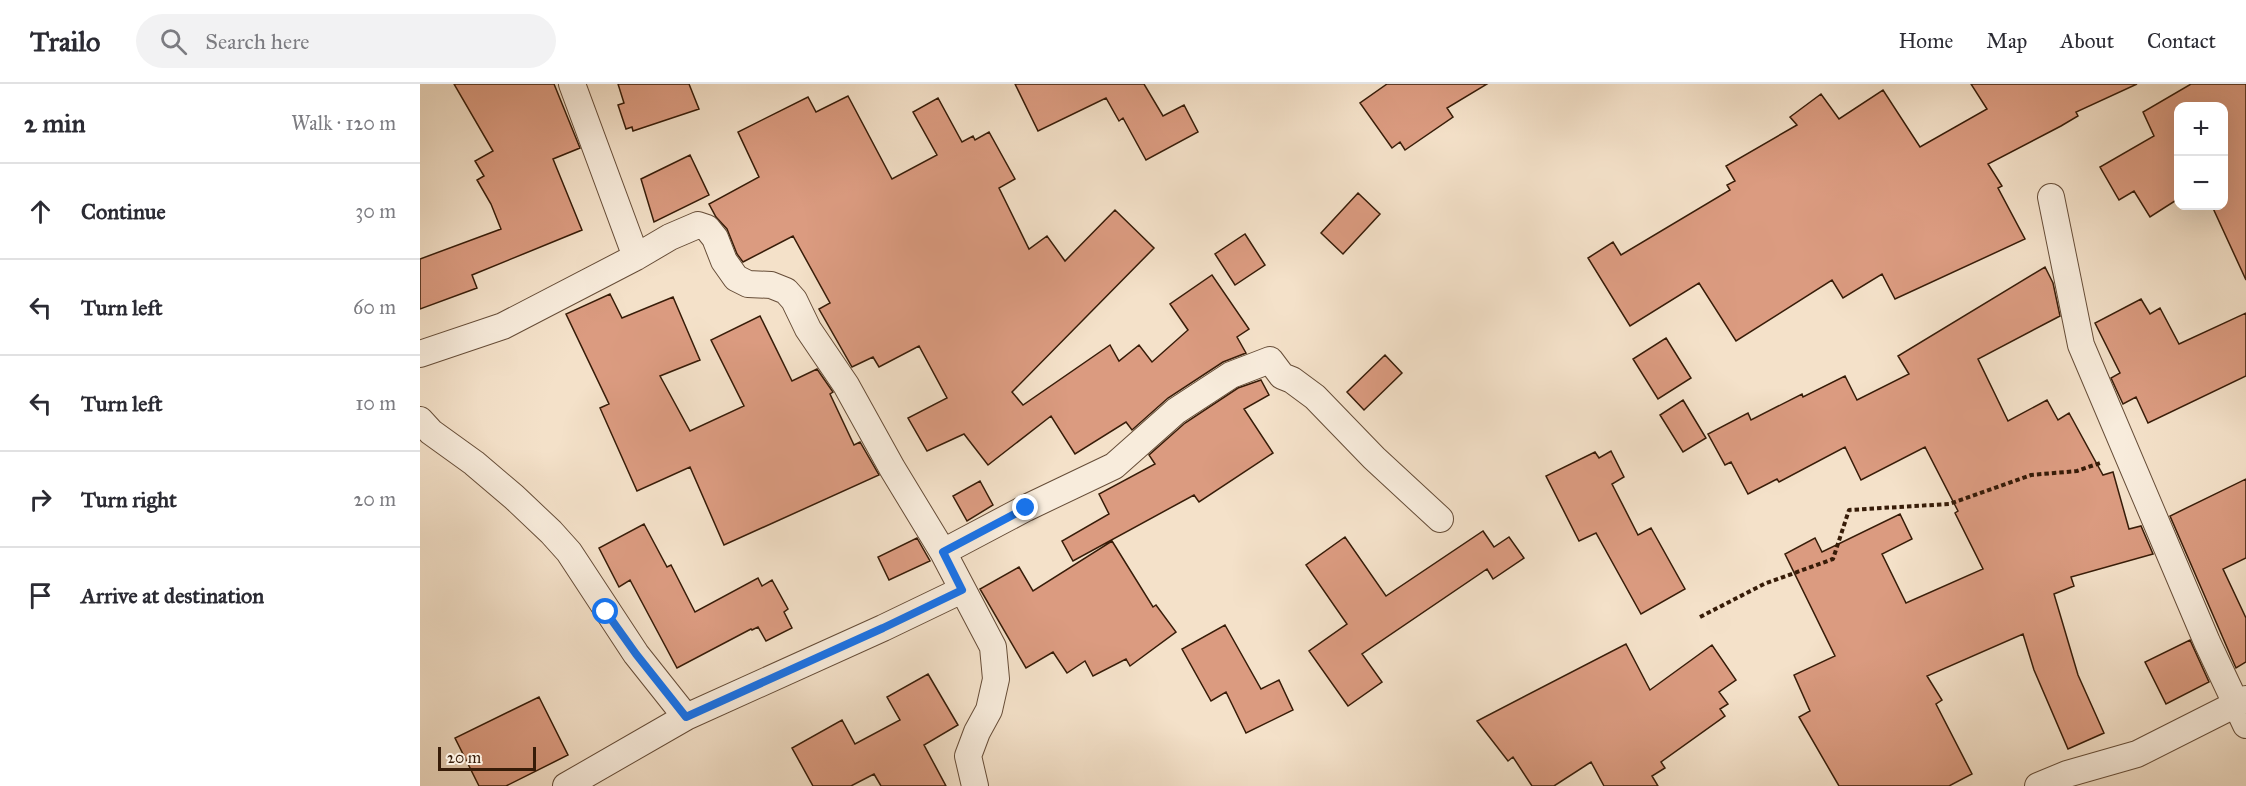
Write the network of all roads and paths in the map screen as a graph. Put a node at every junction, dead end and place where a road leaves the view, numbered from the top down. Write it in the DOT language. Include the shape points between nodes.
graph roads {
  1 [pos="572,84"];
  2 [pos="2051,197"];
  3 [pos="636,257"];
  4 [pos="420,354"];
  5 [pos="420,420"];
  6 [pos="2130,459"];
  7 [pos="1440,519"];
  8 [pos="943,552"];
  9 [pos="962,590"];
  10 [pos="1700,617"];
  11 [pos="2243,709"];
  12 [pos="686,717"];
  13 [pos="566,786"];
  14 [pos="975,786"];
  15 [pos="2038,786"];
  1 -- 3 [label="street"];
  2 -- 6 [label="street" via="2081,345"];
  3 -- 4 [label="street" via="503,326"];
  3 -- 8 [label="street" via="670,237 703,226 715,238 736,278 786,291"];
  5 -- 12 [label="street" via="514,497 569,552 606,612"];
  6 -- 10 [label="path" via="2077,471 2031,475 1949,504 1849,510 1833,559 1764,584"];
  6 -- 11 [label="street" via="2207,642"];
  7 -- 8 [label="street" via="1315,397 1282,376 1270,360 1231,375 1176,411 1114,466"];
  8 -- 9 [label="street"];
  9 -- 12 [label="street"];
  9 -- 14 [label="street" via="993,647 996,679 989,710 968,756"];
  11 -- 15 [label="street" via="2137,754"];
  12 -- 13 [label="street"];
}
